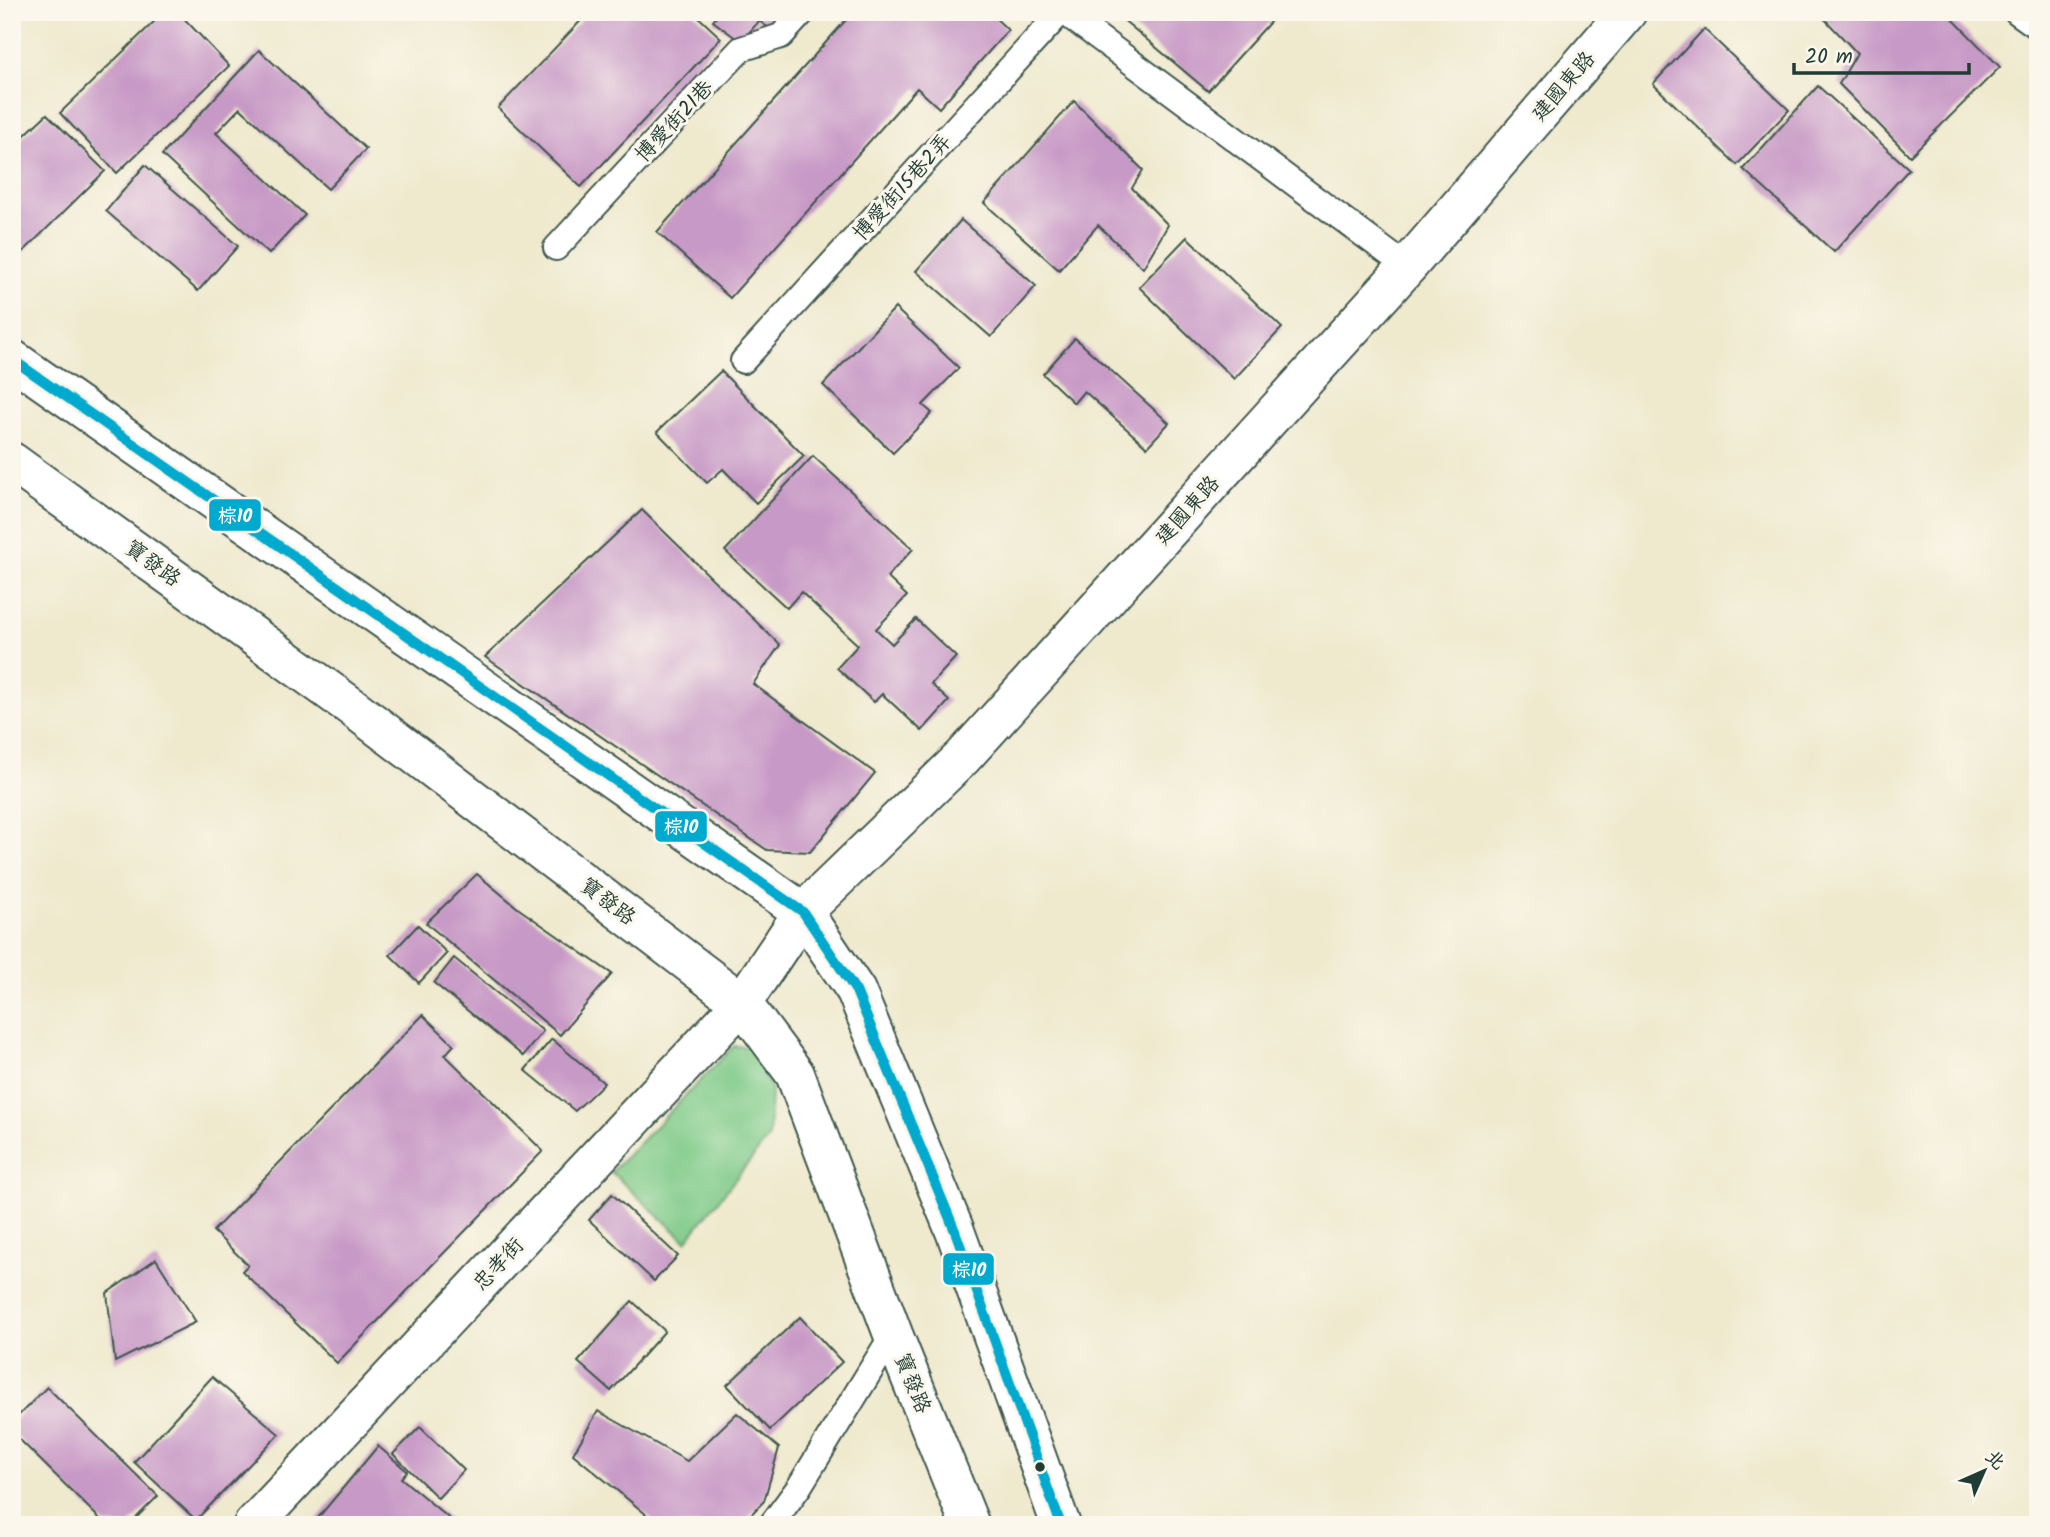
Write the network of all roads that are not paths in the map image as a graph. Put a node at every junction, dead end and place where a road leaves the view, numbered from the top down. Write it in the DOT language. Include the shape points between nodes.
graph roads {
  1 [pos="803,12"];
  2 [pos="1062,12"];
  3 [pos="1627,12"];
  4 [pos="2017,12"];
  5 [pos="2038,26"];
  6 [pos="556,248"];
  7 [pos="1407,267"];
  8 [pos="12,359"];
  9 [pos="743,361"];
  10 [pos="12,462"];
  11 [pos="803,912"];
  12 [pos="742,1003"];
  13 [pos="893,1334"];
  14 [pos="253,1525"];
  15 [pos="771,1525"];
  16 [pos="970,1525"];
  17 [pos="1062,1525"];
  1 -- 6 [label="lane, 博愛街21巷" via="781,36 741,49"];
  2 -- 7 [label="lane"];
  2 -- 9 [label="lane, 博愛街15巷2弄"];
  3 -- 7 [label="main road, 建國東路"];
  4 -- 5 [label="lane"];
  7 -- 11 [label="main road, 建國東路" via="963,757"];
  8 -- 11 [label="main road"];
  10 -- 12 [label="main road, 寶發路" via="352,707"];
  11 -- 12 [label="main road, 建國東路"];
  11 -- 17 [label="main road" via="856,991 955,1231"];
  12 -- 13 [label="main road, 寶發路" via="795,1074"];
  12 -- 14 [label="main road, 忠孝街"];
  13 -- 15 [label="lane"];
  13 -- 16 [label="main road, 寶發路"];
}
